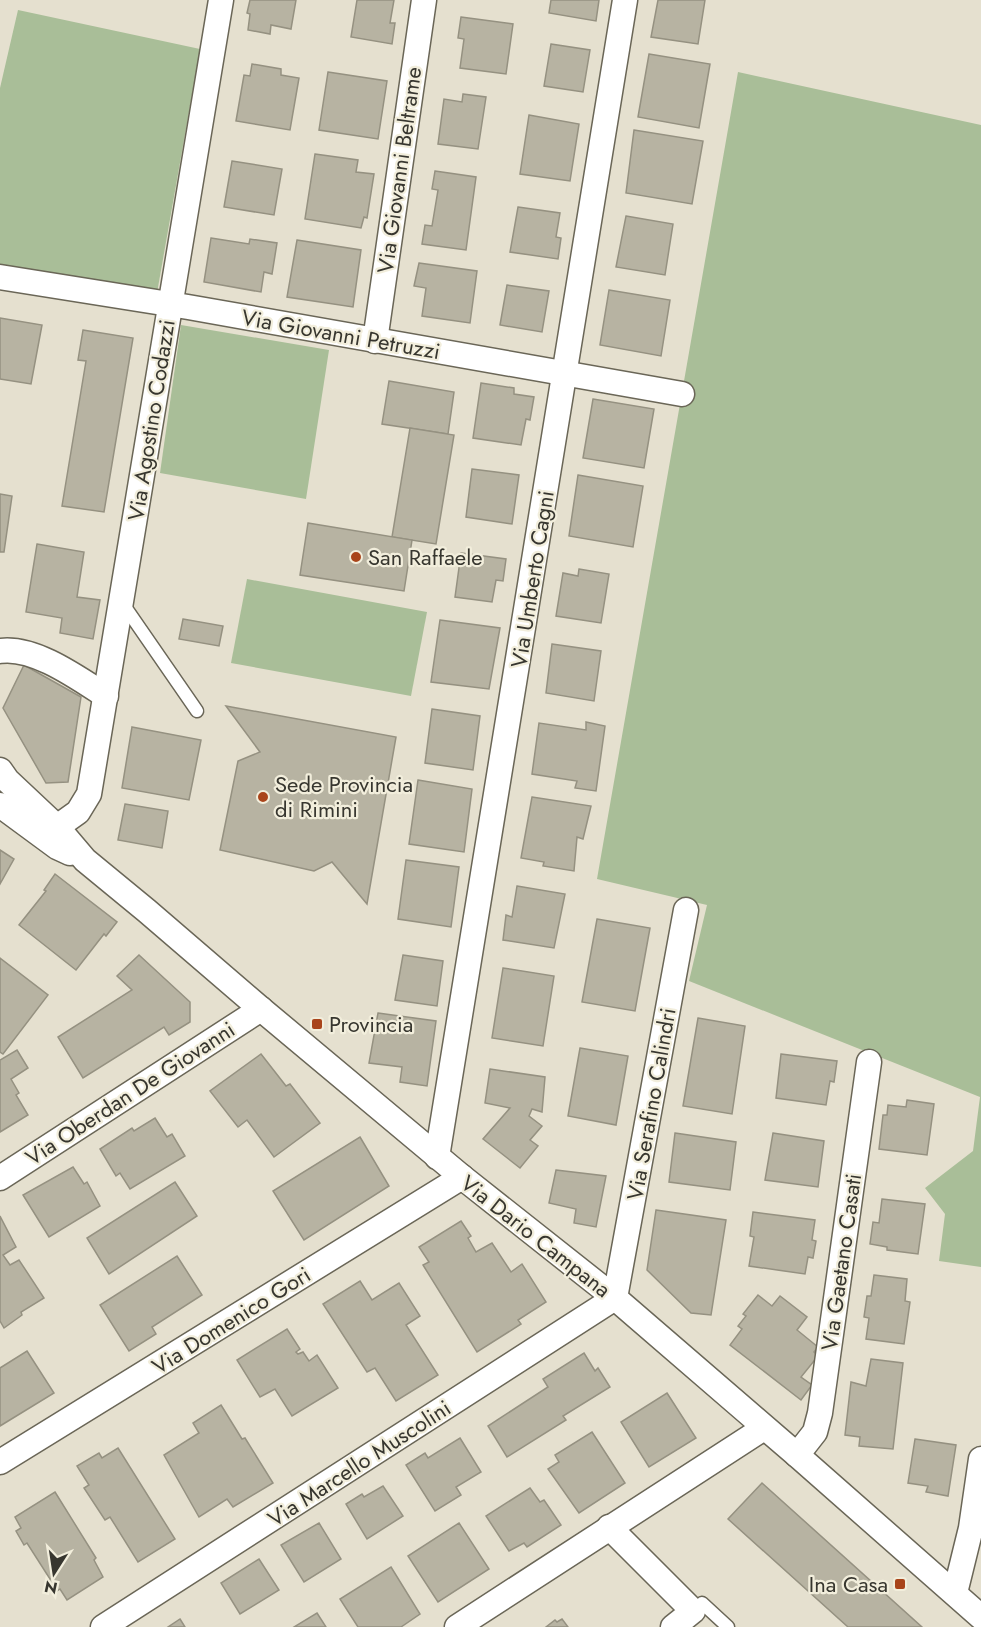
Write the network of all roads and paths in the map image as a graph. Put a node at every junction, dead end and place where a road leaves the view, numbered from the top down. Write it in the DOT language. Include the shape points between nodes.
graph roads {
  1 [pos="221,0"];
  2 [pos="424,0"];
  3 [pos="625,0"];
  4 [pos="0,277"];
  5 [pos="170,304"];
  6 [pos="375,341"];
  7 [pos="566,374"];
  8 [pos="682,394"];
  9 [pos="121,600"];
  10 [pos="0,651"];
  11 [pos="106,696"];
  12 [pos="197,711"];
  13 [pos="0,770"];
  14 [pos="0,805"];
  15 [pos="57,827"];
  16 [pos="85,860"];
  17 [pos="686,910"];
  18 [pos="261,1009"];
  19 [pos="869,1062"];
  20 [pos="437,1157"];
  21 [pos="462,1177"];
  22 [pos="0,1178"];
  23 [pos="615,1298"];
  24 [pos="764,1428"];
  25 [pos="797,1455"];
  26 [pos="981,1459"];
  27 [pos="0,1462"];
  28 [pos="609,1527"];
  29 [pos="954,1593"];
  30 [pos="702,1603"];
  31 [pos="981,1617"];
  32 [pos="103,1627"];
  33 [pos="457,1627"];
  34 [pos="673,1627"];
  35 [pos="728,1627"];
  1 -- 5 [label="street, Via Agostino Codazzi"];
  2 -- 6 [label="street, Via Giovanni Beltrame"];
  3 -- 7 [label="street, Via Umberto Cagni"];
  4 -- 5 [label="street, Via Giovanni Petruzzi"];
  5 -- 6 [label="street, Via Giovanni Petruzzi"];
  5 -- 9 [label="street, Via Agostino Codazzi"];
  6 -- 7 [label="street, Via Giovanni Petruzzi"];
  7 -- 8 [label="street, Via Giovanni Petruzzi"];
  7 -- 20 [label="street, Via Umberto Cagni"];
  9 -- 11 [label="street, Via Agostino Codazzi"];
  9 -- 12 [label="lane"];
  10 -- 11 [label="street" via="11,649 56,664"];
  11 -- 15 [label="street, Via Agostino Codazzi" via="89,794 78,812"];
  13 -- 15 [label="street, Via Dario Campana"];
  14 -- 16 [label="street, Via Dario Campana" via="57,847"];
  15 -- 16 [label="street, Via Dario Campana"];
  16 -- 18 [label="street, Via Dario Campana"];
  17 -- 23 [label="street, Via Serafino Calindri"];
  18 -- 20 [label="street, Via Dario Campana"];
  18 -- 22 [label="street, Via Oberdan De Giovanni"];
  19 -- 25 [label="street, Via Gaetano Casati" via="820,1413 815,1432"];
  20 -- 21 [label="street, Via Dario Campana"];
  21 -- 23 [label="street, Via Dario Campana"];
  21 -- 27 [label="street, Via Domenico Gori"];
  23 -- 24 [label="street, Via Dario Campana"];
  23 -- 32 [label="street, Via Marcello Muscolini"];
  24 -- 25 [label="street, Via Dario Campana"];
  24 -- 28 [label="street"];
  25 -- 29 [label="street, Via Dario Campana"];
  26 -- 29 [label="street" via="971,1528"];
  28 -- 30 [label="street"];
  28 -- 33 [label="street"];
  29 -- 31 [label="street, Via Dario Campana"];
  30 -- 34 [label="street"];
  30 -- 35 [label="lane"];
}
